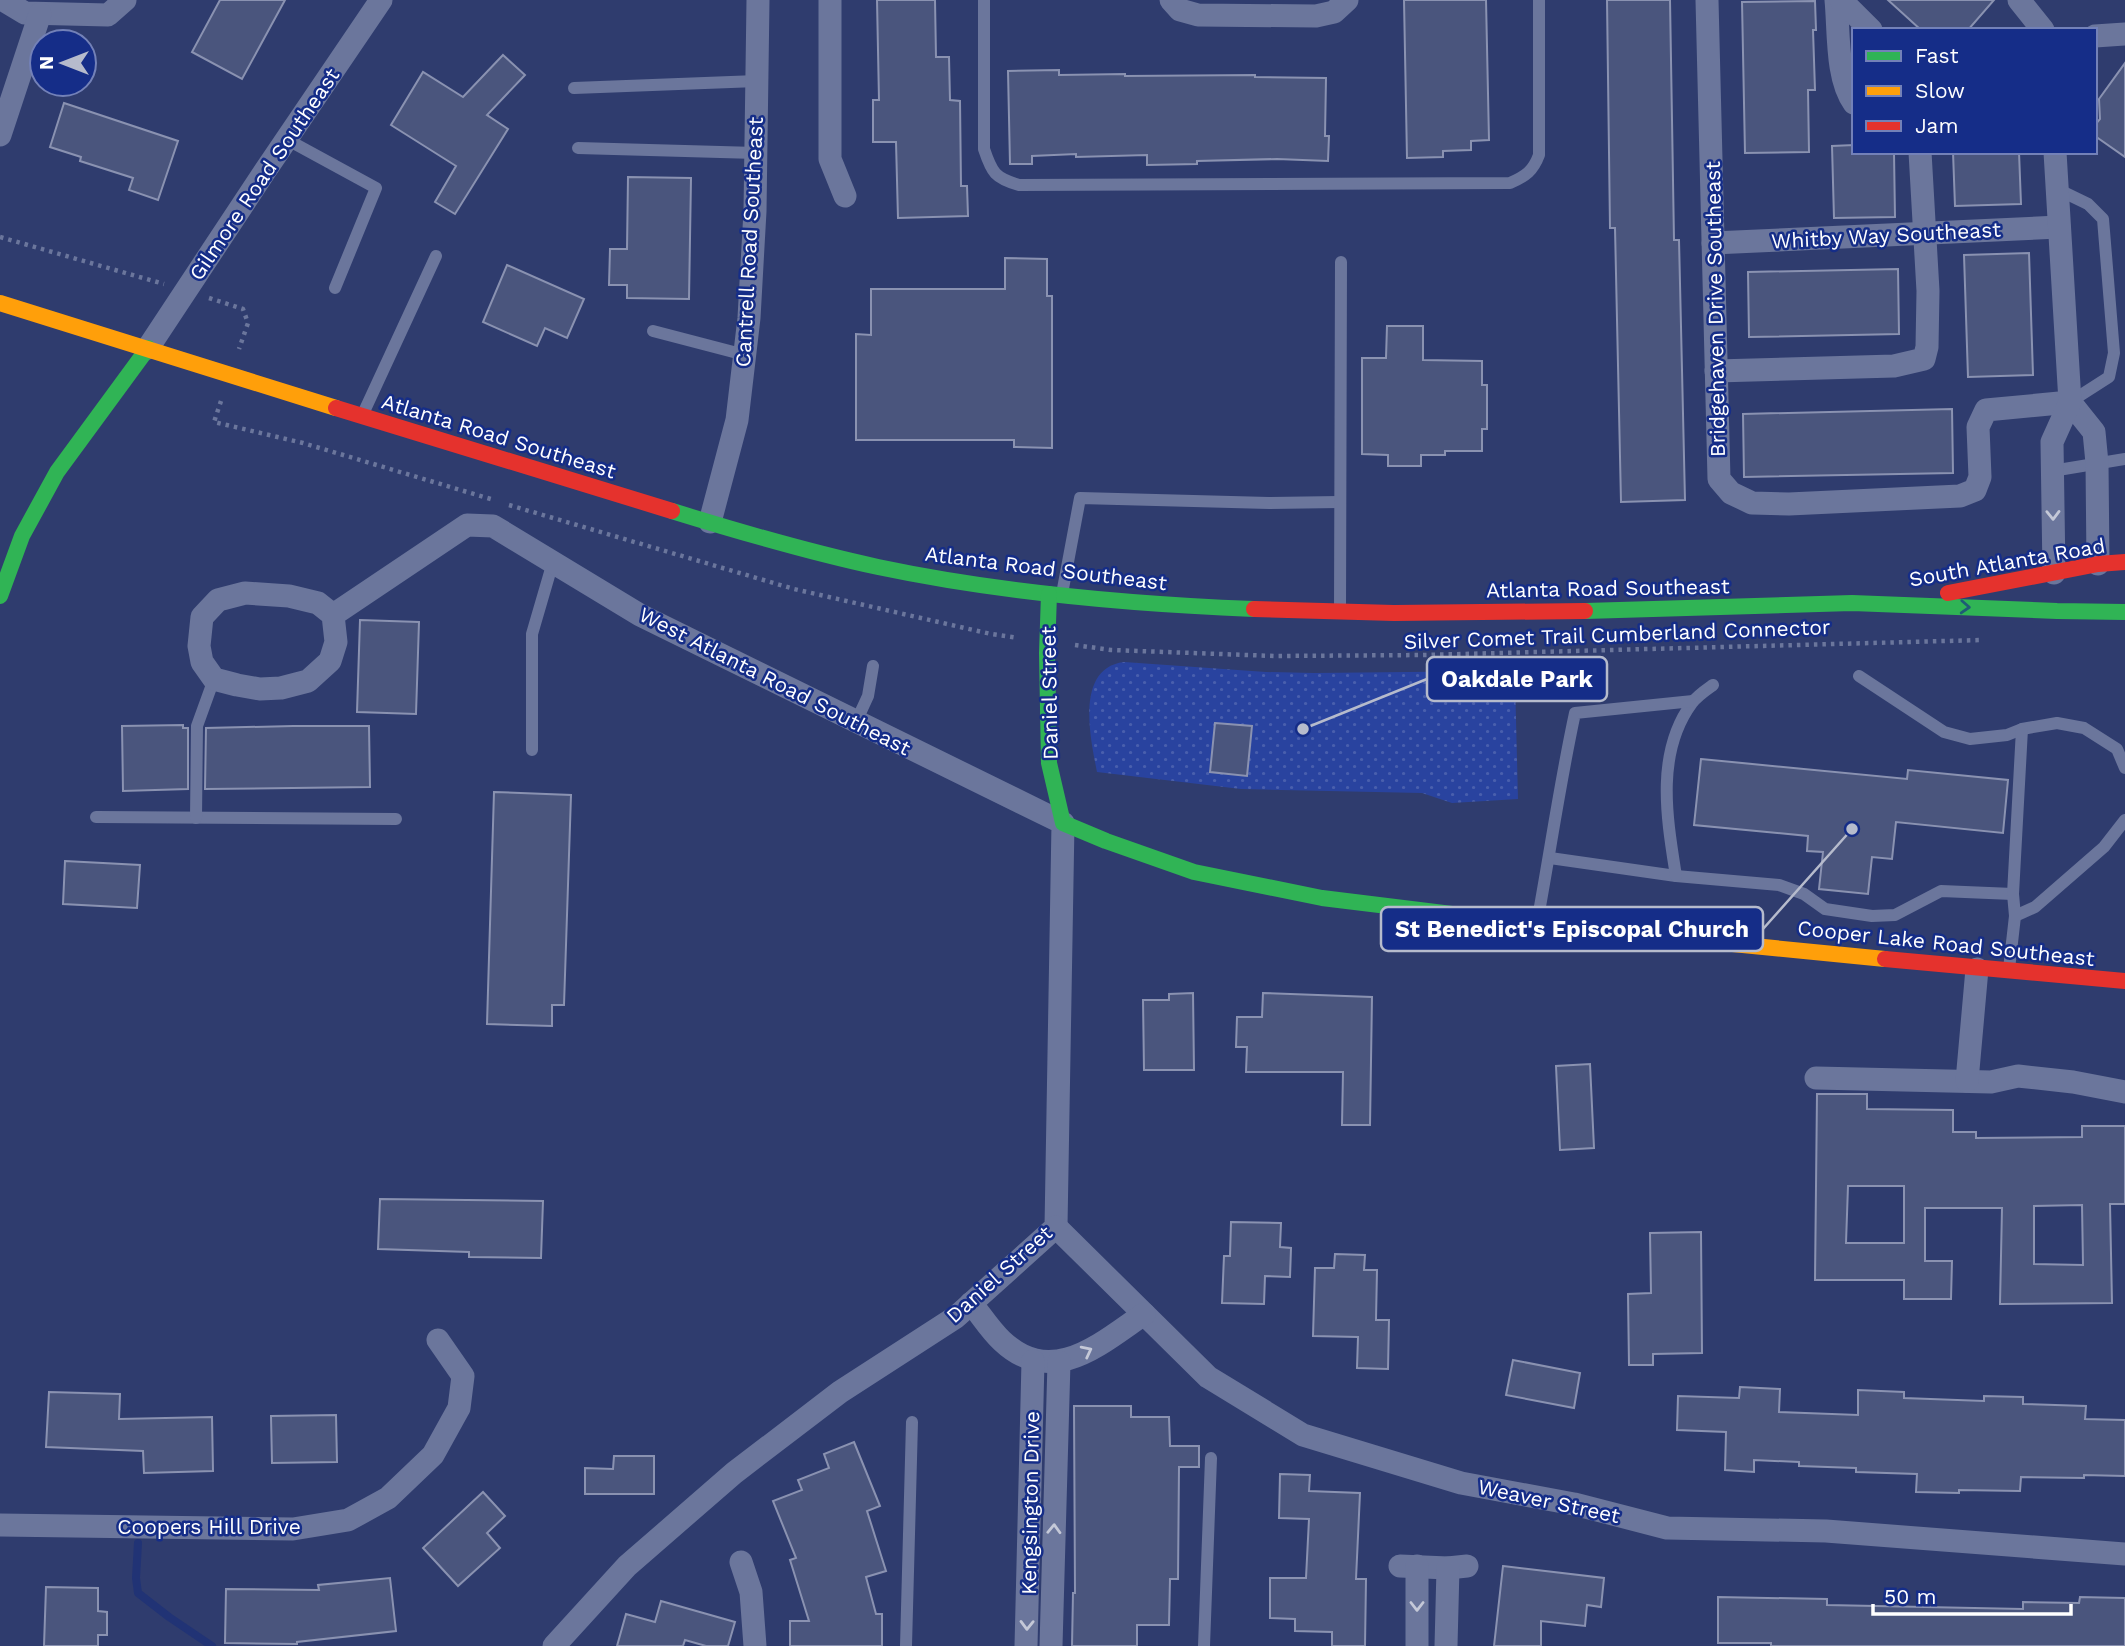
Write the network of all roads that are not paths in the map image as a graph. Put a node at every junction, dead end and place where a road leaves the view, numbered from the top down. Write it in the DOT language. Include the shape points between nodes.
graph roads {
  1 [pos="3,0"];
  2 [pos="125,0"];
  3 [pos="382,0"];
  4 [pos="758,0"];
  5 [pos="830,0"];
  6 [pos="984,0"];
  7 [pos="1171,0"];
  8 [pos="1347,0"];
  9 [pos="1539,0"];
  10 [pos="1707,0"];
  11 [pos="1838,0"];
  12 [pos="2019,0"];
  13 [pos="40,15"];
  14 [pos="1869,28"];
  15 [pos="2041,28"];
  16 [pos="2125,34"];
  17 [pos="2097,36"];
  18 [pos="757,81"];
  19 [pos="575,88"];
  20 [pos="1852,100"];
  21 [pos="0,135"];
  22 [pos="286,139"];
  23 [pos="578,148"];
  24 [pos="756,153"];
  25 [pos="1920,154"];
  26 [pos="2055,154"];
  27 [pos="2056,188"];
  28 [pos="845,196"];
  29 [pos="2059,227"];
  30 [pos="1925,234"];
  31 [pos="1713,243"];
  32 [pos="436,256"];
  33 [pos="1341,262"];
  34 [pos="335,288"];
  35 [pos="0,303"];
  36 [pos="653,331"];
  37 [pos="148,348"];
  38 [pos="744,355"];
  39 [pos="1716,372"];
  40 [pos="2070,402"];
  41 [pos="362,416"];
  42 [pos="2125,459"];
  43 [pos="2097,463"];
  44 [pos="2052,471"];
  45 [pos="1339,502"];
  46 [pos="710,522"];
  47 [pos="553,562"];
  48 [pos="2125,562"];
  49 [pos="2098,564"];
  50 [pos="2054,573"];
  51 [pos="1055,595"];
  52 [pos="0,596"];
  53 [pos="1897,603"];
  54 [pos="1340,611"];
  55 [pos="2125,612"];
  56 [pos="333,615"];
  57 [pos="873,666"];
  58 [pos="1859,676"];
  59 [pos="214,679"];
  60 [pos="1713,685"];
  61 [pos="1693,701"];
  62 [pos="856,722"];
  63 [pos="2022,729"];
  64 [pos="532,750"];
  65 [pos="2125,768"];
  66 [pos="96,817"];
  67 [pos="196,818"];
  68 [pos="396,819"];
  69 [pos="2125,820"];
  70 [pos="1063,823"];
  71 [pos="1550,858"];
  72 [pos="1676,876"];
  73 [pos="2013,894"];
  74 [pos="2015,916"];
  75 [pos="1537,924"];
  76 [pos="1977,969"];
  77 [pos="2009,972"];
  78 [pos="2125,981"];
  79 [pos="1816,1078"];
  80 [pos="1967,1081"];
  81 [pos="2125,1092"];
  82 [pos="1056,1227"];
  83 [pos="971,1303"];
  84 [pos="1144,1314"];
  85 [pos="438,1340"];
  86 [pos="1033,1361"];
  87 [pos="1059,1362"];
  88 [pos="912,1422"];
  89 [pos="1211,1458"];
  90 [pos="0,1525"];
  91 [pos="2125,1554"];
  92 [pos="741,1562"];
  93 [pos="554,1646"];
  94 [pos="755,1646"];
  95 [pos="906,1646"];
  96 [pos="1027,1646"];
  97 [pos="1051,1646"];
  98 [pos="1204,1646"];
  99 [pos="1417,1646"];
  100 [pos="1446,1646"];
  1 -- 13 [label="street"];
  2 -- 13 [label="street" via="108,15"];
  3 -- 22 [label="street, Gilmore Road Southeast"];
  4 -- 18 [label="street, Cantrell Road Southeast"];
  5 -- 28 [label="street" via="830,159"];
  6 -- 9 [label="lane" via="984,149 990,167 1002,180 1019,186 1510,183 1534,168 1539,155"];
  7 -- 8 [label="street" via="1180,10 1198,15 1303,16 1334,12"];
  10 -- 31 [label="street, Bridgehaven Drive Southeast"];
  11 -- 14 [label="street"];
  11 -- 20 [label="street" via="1842,73"];
  12 -- 15 [label="street"];
  13 -- 21 [label="street"];
  16 -- 17 [label="street"];
  18 -- 19 [label="lane"];
  18 -- 24 [label="street, Cantrell Road Southeast"];
  22 -- 34 [label="lane" via="376,188"];
  22 -- 37 [label="street, Gilmore Road Southeast"];
  23 -- 24 [label="lane"];
  24 -- 38 [label="street, Cantrell Road Southeast"];
  25 -- 30 [label="street"];
  26 -- 27 [label="street"];
  27 -- 29 [label="street"];
  27 -- 40 [label="lane" via="2088,204 2103,219 2110,289 2114,353 2109,377"];
  29 -- 30 [label="street, Whitby Way Southeast"];
  29 -- 40 [label="street"];
  30 -- 31 [label="street, Whitby Way Southeast"];
  30 -- 39 [label="street" via="1924,359 1894,366"];
  31 -- 39 [label="street, Bridgehaven Drive Southeast"];
  32 -- 41 [label="lane"];
  33 -- 45 [label="lane"];
  35 -- 37 [label="main road, Atlanta Road Southeast"];
  36 -- 38 [label="lane"];
  37 -- 41 [label="main road, Atlanta Road Southeast"];
  37 -- 52 [label="main road" via="57,472 22,536"];
  38 -- 46 [label="street, Cantrell Road Southeast" via="737,420"];
  39 -- 40 [label="street, Bridgehaven Drive Southeast" via="1719,479 1731,493 1752,503 1960,496 1975,490 1980,477 1978,427 1986,410"];
  40 -- 43 [label="street" via="2094,432"];
  40 -- 44 [label="street" via="2052,442"];
  41 -- 46 [label="main road, Atlanta Road Southeast"];
  42 -- 43 [label="lane"];
  43 -- 44 [label="lane"];
  43 -- 49 [label="street"];
  44 -- 50 [label="street, one-way"];
  45 -- 51 [label="lane" via="1080,498"];
  45 -- 54 [label="lane"];
  46 -- 51 [label="main road, Atlanta Road Southeast" via="863,563"];
  47 -- 56 [label="street, West Atlanta Road Southeast" via="493,526 467,525"];
  47 -- 62 [label="street, West Atlanta Road Southeast" via="640,615"];
  47 -- 64 [label="lane" via="532,634"];
  48 -- 49 [label="main road, South Atlanta Road"];
  49 -- 50 [label="main road, South Atlanta Road"];
  50 -- 53 [label="main road, South Atlanta Road"];
  51 -- 54 [label="main road, Atlanta Road Southeast" via="1224,608"];
  51 -- 70 [label="main road, Daniel Street" via="1046,653 1049,763"];
  53 -- 54 [label="main road, Atlanta Road Southeast"];
  53 -- 55 [label="main road, Atlanta Road Southeast, one-way"];
  56 -- 59 [label="street" via="336,642 330,661 308,681 260,689"];
  56 -- 59 [label="street" via="318,603 289,596 245,593 218,600 202,617 199,646 202,662"];
  57 -- 62 [label="lane" via="868,696"];
  58 -- 63 [label="lane" via="1944,732 1970,739"];
  59 -- 67 [label="lane" via="197,726"];
  60 -- 61 [label="lane"];
  61 -- 71 [label="lane" via="1575,713"];
  61 -- 72 [label="lane" via="1671,751 1666,795"];
  62 -- 70 [label="street, West Atlanta Road Southeast"];
  63 -- 65 [label="lane" via="2057,723 2084,728 2117,749"];
  63 -- 73 [label="lane"];
  66 -- 67 [label="lane"];
  67 -- 68 [label="lane"];
  69 -- 74 [label="lane" via="2104,847 2035,907"];
  70 -- 75 [label="main road, Cooper Lake Road Southeast" via="1194,872 1322,898"];
  70 -- 82 [label="street, Daniel Street"];
  71 -- 72 [label="lane"];
  71 -- 75 [label="lane"];
  72 -- 73 [label="lane" via="1779,885 1804,894 1825,909 1872,916 1895,915 1941,891"];
  73 -- 74 [label="lane"];
  74 -- 77 [label="lane"];
  75 -- 76 [label="main road, Cooper Lake Road Southeast"];
  76 -- 77 [label="main road, Cooper Lake Road Southeast"];
  76 -- 80 [label="street"];
  77 -- 78 [label="main road, Cooper Lake Road Southeast"];
  79 -- 80 [label="street"];
  80 -- 81 [label="street" via="2018,1076"];
  82 -- 83 [label="street, Daniel Street"];
  82 -- 84 [label="street, Weaver Street"];
  83 -- 86 [label="street" via="1002,1342"];
  83 -- 93 [label="street, Daniel Street" via="840,1392 734,1473 627,1566"];
  87 -- 84 [label="street, one-way" via="1095,1348"];
  84 -- 91 [label="street, Weaver Street" via="1208,1377 1303,1435 1461,1483 1574,1504 1667,1528 1826,1531"];
  85 -- 90 [label="street, Coopers Hill Drive" via="463,1376 459,1408 433,1455 388,1498 348,1520 293,1529"];
  86 -- 87 [label="street"];
  86 -- 96 [label="street, Kengsington Drive, one-way"];
  97 -- 87 [label="street, Kengsington Drive, one-way"];
  88 -- 95 [label="lane"];
  89 -- 98 [label="lane"];
  92 -- 94 [label="street" via="751,1592"];
  100 -- 99 [label="street, one-way" via="1457,1567 1408,1566"];
}
